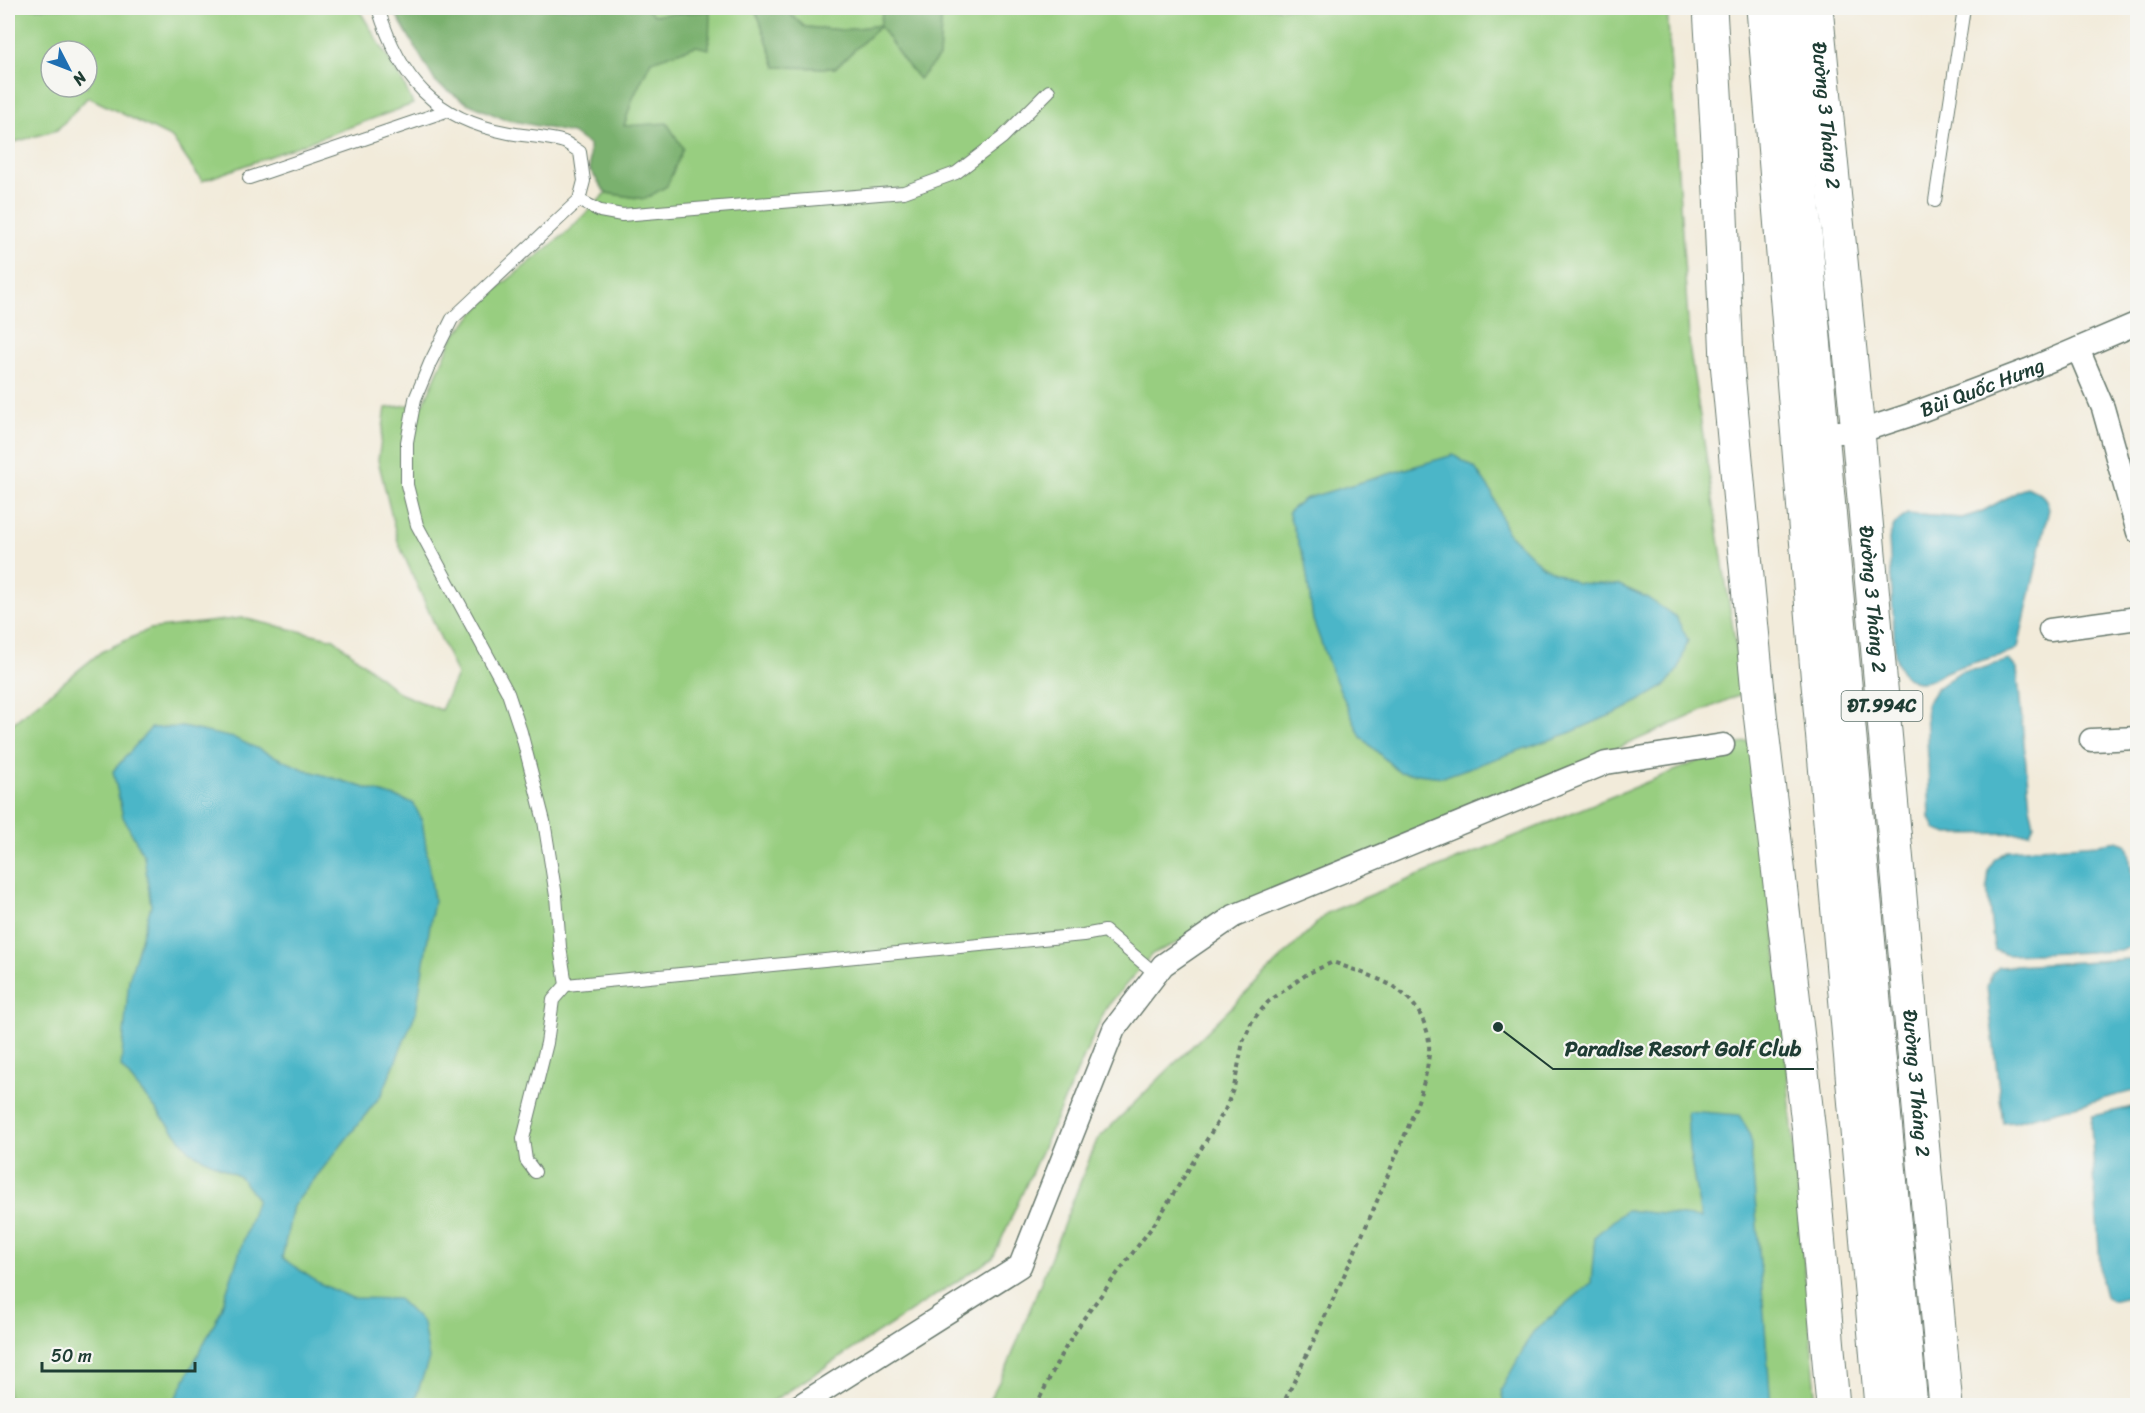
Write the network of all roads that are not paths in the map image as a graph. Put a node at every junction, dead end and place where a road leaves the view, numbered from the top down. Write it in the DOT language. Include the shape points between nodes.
graph roads {
  1 [pos="378,8"];
  2 [pos="1710,8"];
  3 [pos="1763,8"];
  4 [pos="1786,8"];
  5 [pos="1816,8"];
  6 [pos="1964,8"];
  7 [pos="1048,91"];
  8 [pos="446,111"];
  9 [pos="249,178"];
  10 [pos="579,200"];
  11 [pos="1935,201"];
  12 [pos="2138,323"];
  13 [pos="2078,349"];
  14 [pos="1822,432"];
  15 [pos="1858,432"];
  16 [pos="2138,532"];
  17 [pos="2138,618"];
  18 [pos="2050,630"];
  19 [pos="2138,738"];
  20 [pos="2091,740"];
  21 [pos="1723,745"];
  22 [pos="1156,974"];
  23 [pos="566,985"];
  24 [pos="535,1172"];
  25 [pos="799,1406"];
  26 [pos="1833,1406"];
  27 [pos="1881,1406"];
  28 [pos="1911,1406"];
  29 [pos="1946,1406"];
  1 -- 8 [label="lane" via="387,38 403,69"];
  2 -- 26 [label="main road" via="1727,362 1737,480 1809,1132"];
  3 -- 27 [label="main road, ĐT.994C"];
  4 -- 14 [label="main road, Đường 3 Tháng 2 / ĐT.994C"];
  5 -- 15 [label="main road, Đường 3 Tháng 2 / ĐT.994C"];
  6 -- 11 [label="lane"];
  7 -- 10 [label="lane" via="1002,138 956,173 904,192 622,215 600,211"];
  8 -- 9 [label="lane"];
  8 -- 10 [label="lane" via="489,129 564,142 580,152 584,181"];
  10 -- 23 [label="lane" via="453,319 415,399 407,442 407,485 417,525 508,693 521,732 549,849"];
  12 -- 13 [label="street, Bùi Quốc Hưng"];
  13 -- 15 [label="street, Bùi Quốc Hưng"];
  13 -- 16 [label="street" via="2103,408"];
  14 -- 15 [label="street, Bùi Quốc Hưng"];
  14 -- 28 [label="main road, Đường 3 Tháng 2 / ĐT.994C"];
  15 -- 29 [label="main road, Đường 3 Tháng 2 / ĐT.994C"];
  17 -- 18 [label="street"];
  19 -- 20 [label="street"];
  21 -- 22 [label="street" via="1606,764 1234,916 1163,965"];
  22 -- 23 [label="lane" via="1105,931"];
  22 -- 25 [label="street" via="1114,1029 1020,1266"];
  23 -- 24 [label="lane" via="553,1000 547,1043 523,1139 526,1160"];
}
